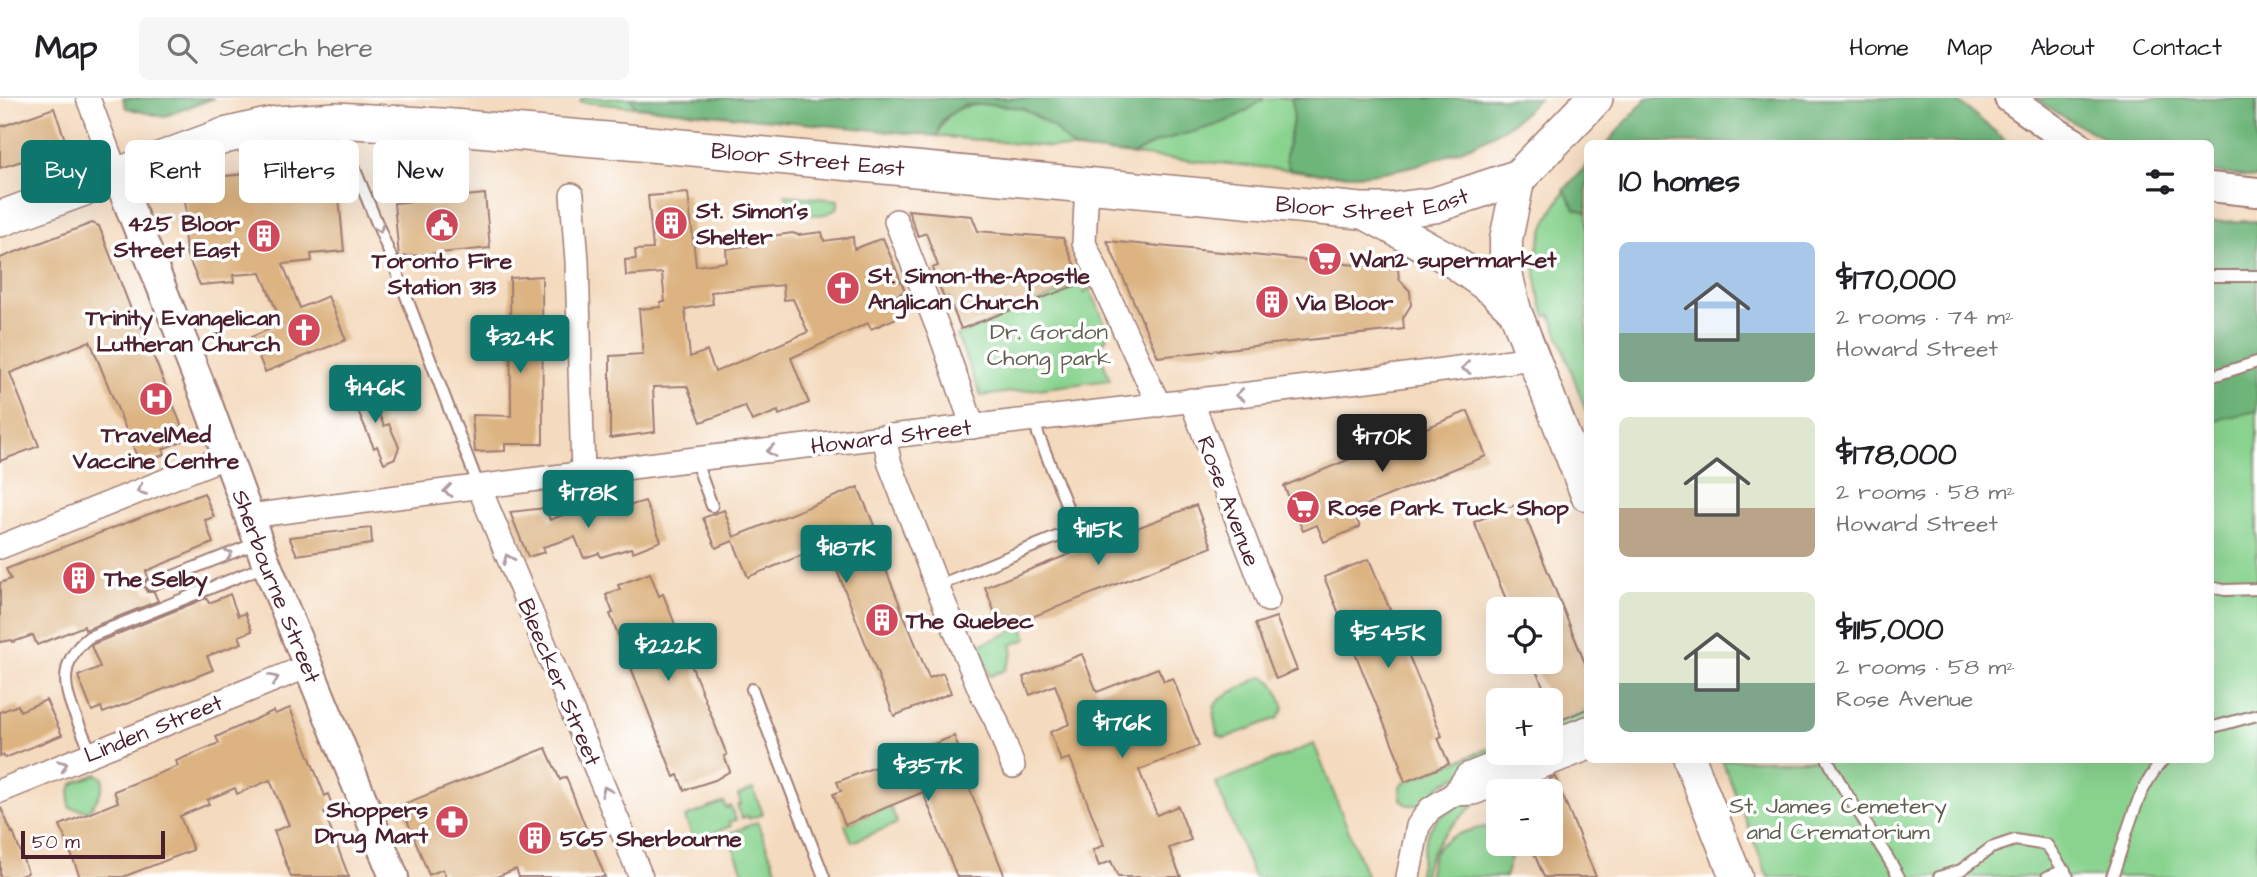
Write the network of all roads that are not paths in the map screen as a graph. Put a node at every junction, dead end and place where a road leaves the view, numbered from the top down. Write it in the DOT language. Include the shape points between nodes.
graph roads {
  1 [pos="88,98"];
  2 [pos="2008,98"];
  3 [pos="1585,108"];
  4 [pos="335,120"];
  5 [pos="2062,140"];
  6 [pos="117,175"];
  7 [pos="1519,177"];
  8 [pos="1087,184"];
  9 [pos="2214,187"];
  10 [pos="2257,192"];
  11 [pos="572,195"];
  12 [pos="1361,211"];
  13 [pos="0,219"];
  14 [pos="896,221"];
  15 [pos="2257,275"];
  16 [pos="2214,276"];
  17 [pos="1515,310"];
  18 [pos="1533,358"];
  19 [pos="2257,362"];
  20 [pos="2214,376"];
  21 [pos="1191,400"];
  22 [pos="1159,405"];
  23 [pos="1035,420"];
  24 [pos="973,427"];
  25 [pos="884,437"];
  26 [pos="227,456"];
  27 [pos="695,459"];
  28 [pos="583,474"];
  29 [pos="479,487"];
  30 [pos="1584,487"];
  31 [pos="712,506"];
  32 [pos="258,541"];
  33 [pos="0,547"];
  34 [pos="151,585"];
  35 [pos="937,586"];
  36 [pos="2214,588"];
  37 [pos="2257,589"];
  38 [pos="1268,600"];
  39 [pos="307,666"];
  40 [pos="752,690"];
  41 [pos="2257,715"];
  42 [pos="2214,727"];
  43 [pos="1584,729"];
  44 [pos="1563,737"];
  45 [pos="1584,750"];
  46 [pos="91,753"];
  47 [pos="1691,763"];
  48 [pos="1829,763"];
  49 [pos="2160,763"];
  50 [pos="1492,765"];
  51 [pos="1013,766"];
  52 [pos="0,791"];
  53 [pos="1454,794"];
  54 [pos="2067,874"];
  55 [pos="394,877"];
  56 [pos="641,877"];
  57 [pos="824,877"];
  58 [pos="1408,877"];
  59 [pos="1736,877"];
  60 [pos="1899,877"];
  61 [pos="1939,877"];
  62 [pos="2047,877"];
  63 [pos="2112,877"];
  1 -- 6 [label="street"];
  2 -- 5 [label="street"];
  3 -- 7 [label="main road, Bloor Street East"];
  4 -- 6 [label="main road, Bloor Street East" via="253,128"];
  4 -- 8 [label="main road, Bloor Street East"];
  4 -- 29 [label="lane, one-way"];
  6 -- 13 [label="main road, Bloor Street East"];
  6 -- 26 [label="street, Sherbourne Street"];
  7 -- 12 [label="main road, Bloor Street East" via="1435,205"];
  7 -- 17 [label="main road" via="1506,239 1506,273"];
  8 -- 12 [label="main road, Bloor Street East"];
  8 -- 22 [label="street" via="1084,243"];
  9 -- 10 [label="street"];
  11 -- 28 [label="street"];
  12 -- 17 [label="main road" via="1451,260"];
  14 -- 24 [label="street"];
  15 -- 16 [label="lane"];
  17 -- 18 [label="main road"];
  18 -- 21 [label="street, Howard Street, one-way"];
  18 -- 30 [label="main road"];
  19 -- 20 [label="lane"];
  21 -- 22 [label="street, Howard Street"];
  21 -- 38 [label="street, Rose Avenue"];
  22 -- 23 [label="street, Howard Street"];
  23 -- 24 [label="street, Howard Street"];
  23 -- 35 [label="lane" via="1076,529"];
  24 -- 25 [label="street, Howard Street"];
  25 -- 27 [label="street, Howard Street, one-way"];
  25 -- 35 [label="street"];
  26 -- 32 [label="street, Sherbourne Street"];
  26 -- 33 [label="street, one-way"];
  27 -- 28 [label="street, Howard Street"];
  27 -- 31 [label="lane"];
  28 -- 29 [label="street, Howard Street"];
  29 -- 32 [label="street, Howard Street, one-way"];
  56 -- 29 [label="street, Bleecker Street, one-way"];
  34 -- 32 [label="lane, one-way"];
  32 -- 39 [label="street, Sherbourne Street"];
  32 -- 46 [label="lane" via="78,645 64,676"];
  35 -- 51 [label="street"];
  36 -- 37 [label="lane"];
  46 -- 39 [label="street, Linden Street, one-way"];
  39 -- 55 [label="street, Sherbourne Street"];
  40 -- 57 [label="lane"];
  41 -- 42 [label="lane"];
  43 -- 44 [label="street"];
  45 -- 53 [label="street" via="1474,793"];
  52 -- 46 [label="street, Linden Street, one-way"];
  47 -- 59 [label="main road"];
  48 -- 60 [label="lane"];
  49 -- 63 [label="lane" via="2137,802"];
  50 -- 53 [label="street" via="1467,775"];
  53 -- 58 [label="street" via="1430,809 1418,826"];
  54 -- 61 [label="lane" via="2047,845 2015,840"];
  54 -- 62 [label="lane"];
}
